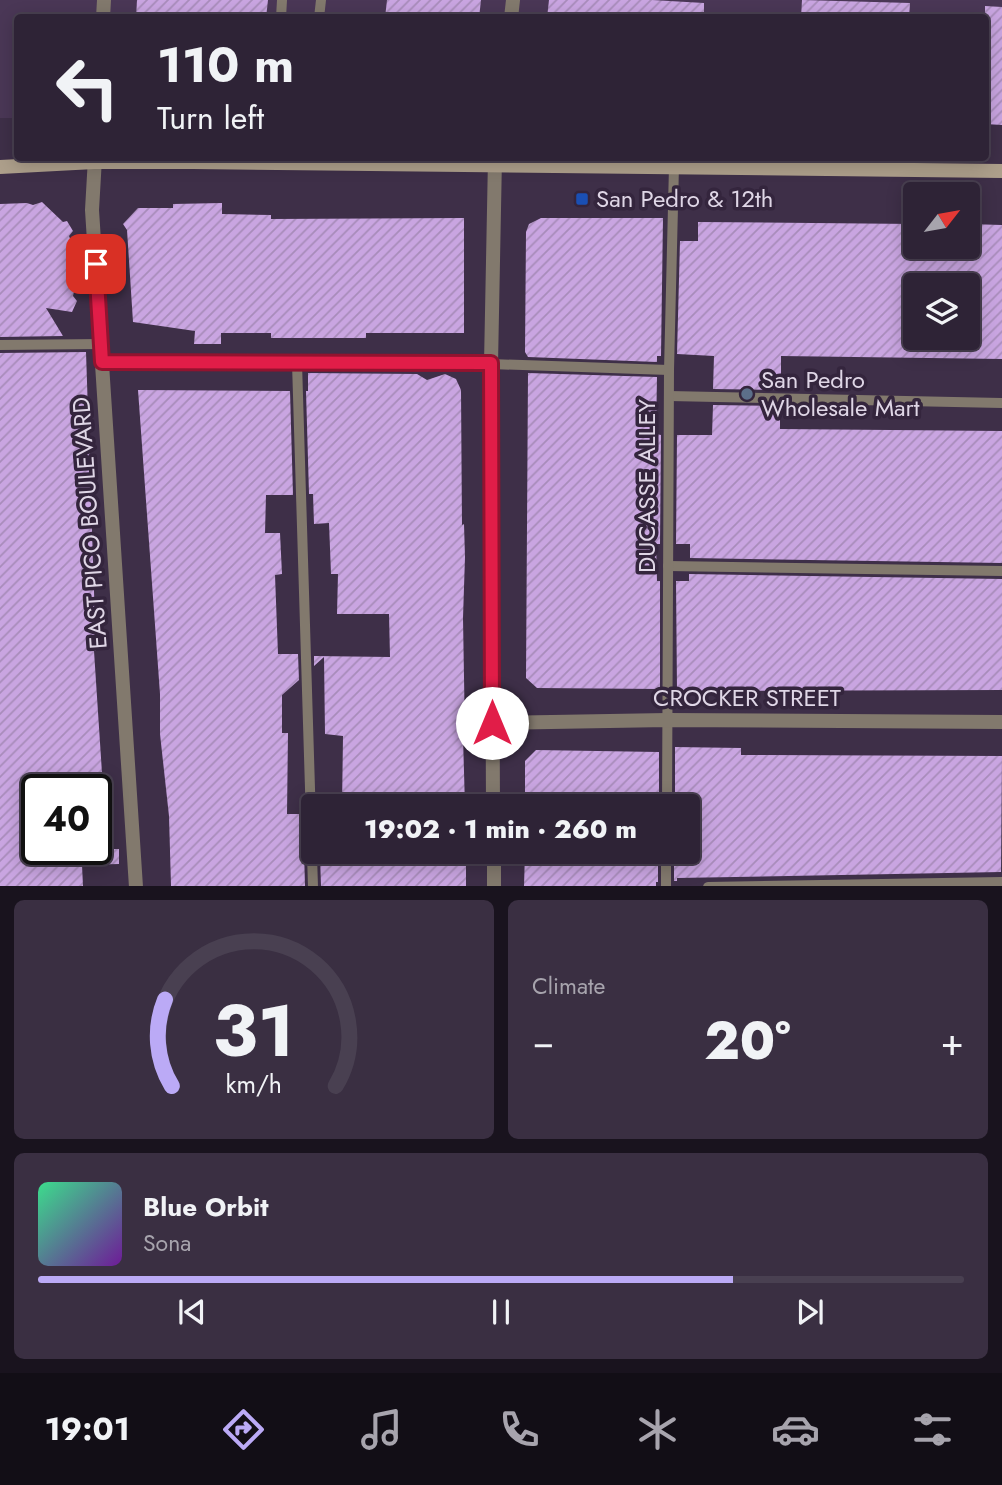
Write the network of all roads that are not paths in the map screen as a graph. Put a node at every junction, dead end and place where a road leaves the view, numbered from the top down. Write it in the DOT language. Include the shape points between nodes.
graph roads {
  1 [pos="81,161"];
  2 [pos="94,161"];
  3 [pos="301,161"];
  4 [pos="495,161"];
  5 [pos="674,166"];
  6 [pos="0,167"];
  7 [pos="1002,171"];
  8 [pos="101,344"];
  9 [pos="0,345"];
  10 [pos="102,362"];
  11 [pos="297,363"];
  12 [pos="491,363"];
  13 [pos="669,370"];
  14 [pos="669,396"];
  15 [pos="1002,403"];
  16 [pos="668,566"];
  17 [pos="1002,571"];
  18 [pos="667,720"];
  19 [pos="1002,722"];
  20 [pos="492,723"];
  21 [pos="493,794"];
  22 [pos="667,794"];
  23 [pos="494,864"];
  24 [pos="666,864"];
  25 [pos="1002,882"];
  26 [pos="135,886"];
  27 [pos="313,886"];
  28 [pos="494,886"];
  29 [pos="666,886"];
  30 [pos="767,886"];
  1 -- 6 [label="main road"];
  2 -- 8 [label="street, EAST PICO BOULEVARD" via="92,210"];
  3 -- 4 [label="main road"];
  4 -- 5 [label="main road"];
  4 -- 12 [label="street"];
  5 -- 7 [label="main road"];
  5 -- 13 [label="lane, DUCASSE ALLEY"];
  8 -- 9 [label="lane"];
  8 -- 10 [label="street, EAST PICO BOULEVARD"];
  10 -- 11 [label="lane"];
  10 -- 26 [label="street, EAST PICO BOULEVARD"];
  11 -- 12 [label="lane"];
  11 -- 27 [label="lane"];
  12 -- 13 [label="lane"];
  12 -- 20 [label="street"];
  13 -- 14 [label="lane, DUCASSE ALLEY"];
  14 -- 15 [label="lane"];
  14 -- 16 [label="lane, DUCASSE ALLEY"];
  16 -- 17 [label="lane"];
  16 -- 18 [label="lane, DUCASSE ALLEY"];
  18 -- 19 [label="street, CROCKER STREET"];
  18 -- 20 [label="street, CROCKER STREET"];
  18 -- 22 [label="lane, DUCASSE ALLEY"];
  20 -- 21 [label="street"];
  23 -- 28 [label="street"];
  24 -- 29 [label="lane"];
  25 -- 30 [label="lane"];
}
